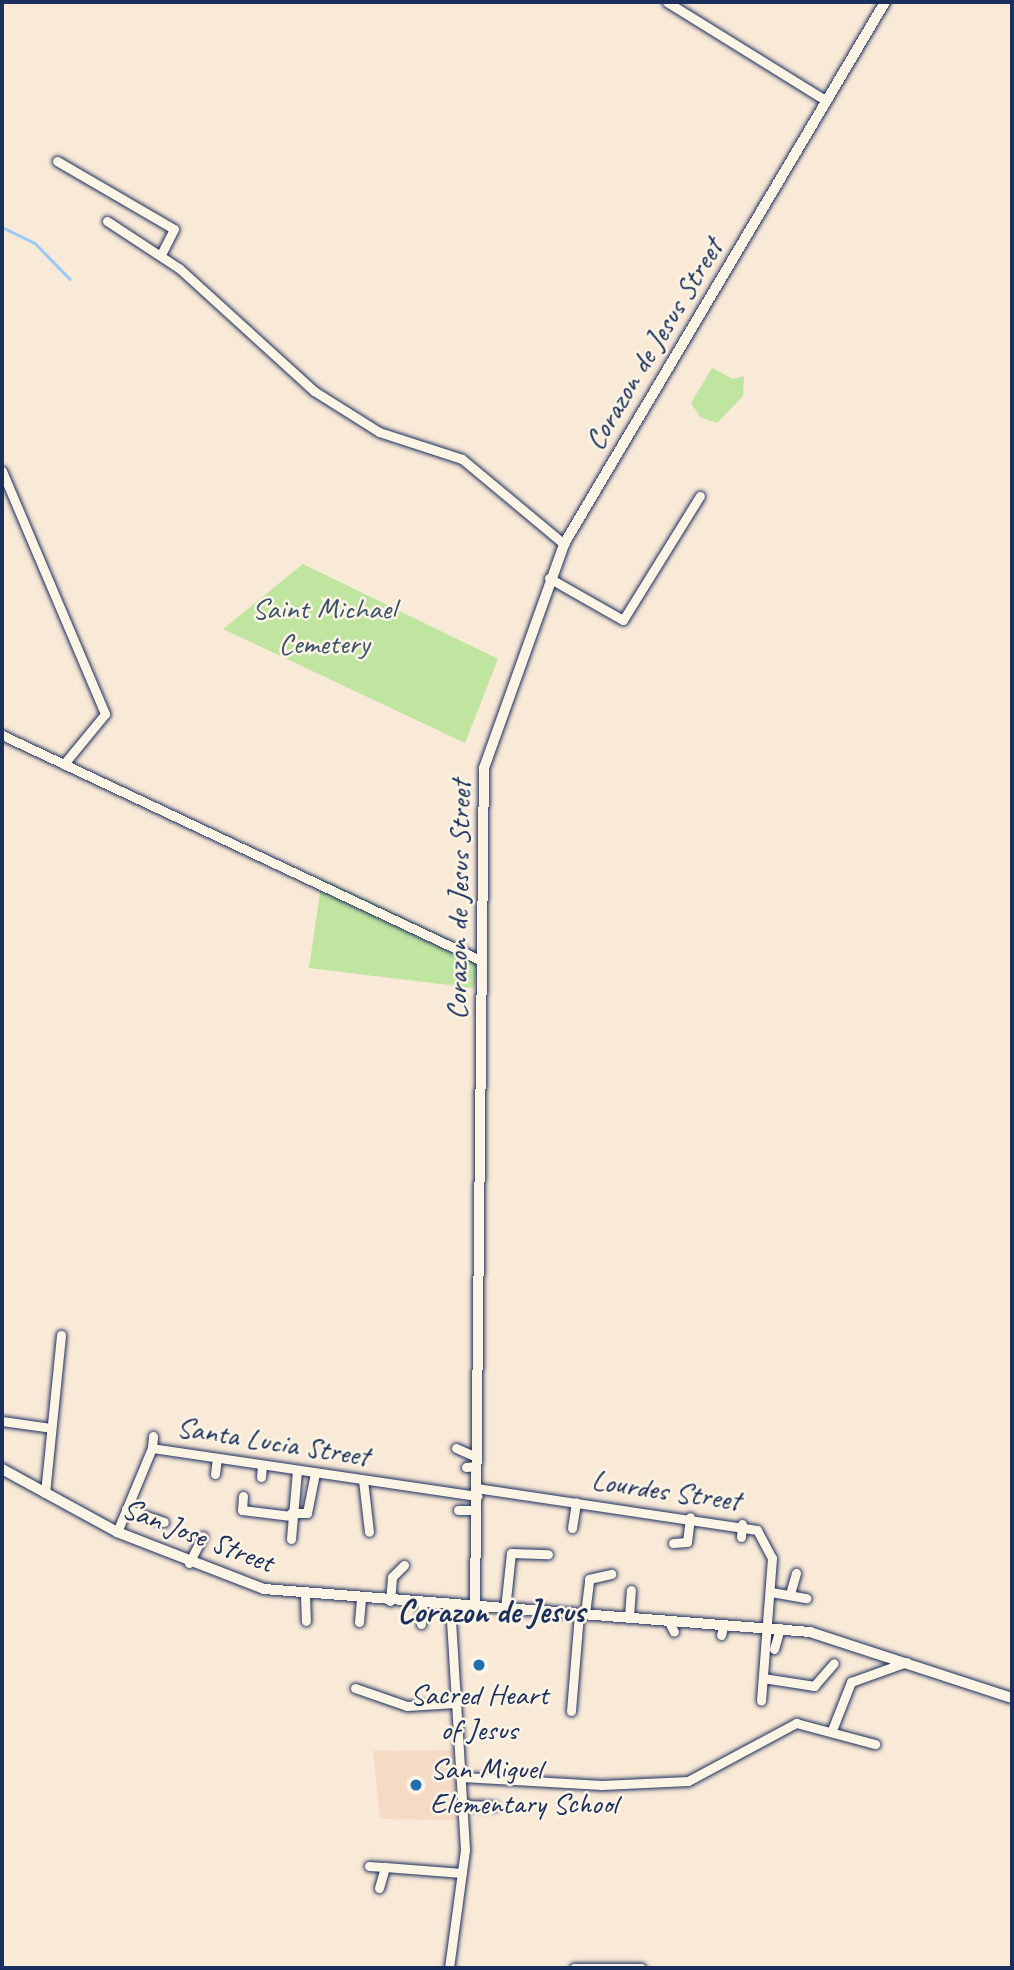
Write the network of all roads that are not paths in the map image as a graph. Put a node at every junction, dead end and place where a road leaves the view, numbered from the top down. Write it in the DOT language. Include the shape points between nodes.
graph roads {
  1 [pos="667,2"];
  2 [pos="885,2"];
  3 [pos="825,100"];
  4 [pos="57,161"];
  5 [pos="107,221"];
  6 [pos="161,255"];
  7 [pos="2,471"];
  8 [pos="700,496"];
  9 [pos="564,544"];
  10 [pos="549,578"];
  11 [pos="2,735"];
  12 [pos="64,764"];
  13 [pos="480,960"];
  14 [pos="61,1335"];
  15 [pos="2,1421"];
  16 [pos="51,1428"];
  17 [pos="153,1436"];
  18 [pos="152,1448"];
  19 [pos="456,1448"];
  20 [pos="217,1458"];
  21 [pos="473,1463"];
  22 [pos="262,1465"];
  23 [pos="2,1469"];
  24 [pos="297,1471"];
  25 [pos="315,1473"];
  26 [pos="215,1474"];
  27 [pos="261,1477"];
  28 [pos="363,1480"];
  29 [pos="476,1492"];
  30 [pos="45,1493"];
  31 [pos="243,1496"];
  32 [pos="576,1502"];
  33 [pos="126,1509"];
  34 [pos="458,1510"];
  35 [pos="476,1510"];
  36 [pos="291,1515"];
  37 [pos="693,1515"];
  38 [pos="164,1522"];
  39 [pos="742,1524"];
  40 [pos="572,1528"];
  41 [pos="117,1532"];
  42 [pos="369,1532"];
  43 [pos="203,1536"];
  44 [pos="741,1537"];
  45 [pos="291,1539"];
  46 [pos="673,1539"];
  47 [pos="548,1553"];
  48 [pos="188,1563"];
  49 [pos="404,1564"];
  50 [pos="796,1573"];
  51 [pos="611,1574"];
  52 [pos="631,1590"];
  53 [pos="771,1592"];
  54 [pos="790,1594"];
  55 [pos="305,1595"];
  56 [pos="806,1598"];
  57 [pos="361,1600"];
  58 [pos="390,1601"];
  59 [pos="423,1603"];
  60 [pos="450,1605"];
  61 [pos="475,1607"];
  62 [pos="505,1609"];
  63 [pos="582,1614"];
  64 [pos="629,1617"];
  65 [pos="668,1620"];
  66 [pos="306,1621"];
  67 [pos="359,1622"];
  68 [pos="421,1624"];
  69 [pos="768,1627"];
  70 [pos="780,1628"];
  71 [pos="674,1632"];
  72 [pos="774,1649"];
  73 [pos="907,1662"];
  74 [pos="834,1663"];
  75 [pos="763,1678"];
  76 [pos="355,1688"];
  77 [pos="1012,1698"];
  78 [pos="761,1701"];
  79 [pos="454,1703"];
  80 [pos="572,1711"];
  81 [pos="832,1730"];
  82 [pos="875,1744"];
  83 [pos="462,1777"];
  84 [pos="465,1805"];
  85 [pos="494,1806"];
  86 [pos="369,1866"];
  87 [pos="385,1867"];
  88 [pos="462,1873"];
  89 [pos="379,1888"];
  90 [pos="449,1968"];
  91 [pos="575,1968"];
  92 [pos="641,1968"];
  1 -- 3 [label="street"];
  2 -- 3 [label="street, Corazon de Jesus Street"];
  3 -- 9 [label="street, Corazon de Jesus Street"];
  4 -- 6 [label="street" via="174,229"];
  5 -- 6 [label="street"];
  6 -- 9 [label="street" via="314,391 379,432 461,459"];
  7 -- 12 [label="street" via="104,714"];
  8 -- 10 [label="street" via="623,620"];
  9 -- 10 [label="street, Corazon de Jesus Street"];
  10 -- 13 [label="street, Corazon de Jesus Street" via="484,768"];
  11 -- 12 [label="street"];
  12 -- 13 [label="street"];
  13 -- 21 [label="street, Corazon de Jesus Street"];
  14 -- 16 [label="street"];
  15 -- 16 [label="street"];
  16 -- 30 [label="street"];
  17 -- 18 [label="street"];
  18 -- 20 [label="street, Santa Lucia Street"];
  18 -- 33 [label="street, Santa Lucia Street"];
  19 -- 21 [label="street"];
  20 -- 22 [label="street, Santa Lucia Street"];
  20 -- 26 [label="street"];
  21 -- 29 [label="street, Corazon de Jesus Street"];
  22 -- 24 [label="street, Santa Lucia Street"];
  22 -- 27 [label="street"];
  23 -- 30 [label="street, San Jose Street"];
  24 -- 25 [label="street, Santa Lucia Street"];
  24 -- 36 [label="street"];
  25 -- 28 [label="street, Santa Lucia Street"];
  25 -- 36 [label="street" via="307,1513"];
  28 -- 29 [label="street, Santa Lucia Street"];
  28 -- 42 [label="street"];
  29 -- 32 [label="street, Lourdes Street"];
  29 -- 35 [label="street, Corazon de Jesus Street"];
  30 -- 41 [label="street, San Jose Street"];
  31 -- 36 [label="street" via="243,1510"];
  32 -- 37 [label="street, Lourdes Street"];
  32 -- 40 [label="street"];
  33 -- 38 [label="street"];
  33 -- 41 [label="street, Santa Lucia Street"];
  34 -- 35 [label="street"];
  35 -- 61 [label="street, Corazon de Jesus Street"];
  36 -- 45 [label="street"];
  37 -- 39 [label="street, Lourdes Street"];
  37 -- 46 [label="street" via="687,1542"];
  39 -- 44 [label="street"];
  39 -- 53 [label="street, Lourdes Street" via="757,1530 770,1548"];
  41 -- 48 [label="street, San Jose Street"];
  43 -- 48 [label="street"];
  47 -- 62 [label="street" via="511,1553"];
  48 -- 55 [label="street, San Jose Street" via="264,1589"];
  49 -- 58 [label="street" via="392,1577"];
  50 -- 54 [label="street"];
  51 -- 63 [label="street" via="589,1579"];
  52 -- 64 [label="street"];
  53 -- 54 [label="street"];
  53 -- 69 [label="street, Lourdes Street"];
  54 -- 56 [label="street"];
  55 -- 57 [label="street, San Jose Street"];
  55 -- 66 [label="street"];
  57 -- 58 [label="street, San Jose Street"];
  57 -- 67 [label="street"];
  58 -- 59 [label="street, San Jose Street"];
  59 -- 60 [label="street, San Jose Street"];
  59 -- 68 [label="street"];
  60 -- 61 [label="street, San Jose Street"];
  60 -- 79 [label="street"];
  61 -- 62 [label="street, San Jose Street"];
  62 -- 63 [label="street, San Jose Street"];
  63 -- 64 [label="street, San Jose Street"];
  63 -- 80 [label="street"];
  64 -- 65 [label="street, San Jose Street"];
  65 -- 69 [label="street, San Jose Street" via="723,1630"];
  65 -- 71 [label="street"];
  69 -- 70 [label="street, San Jose Street"];
  69 -- 75 [label="street, Lourdes Street"];
  70 -- 72 [label="street"];
  70 -- 73 [label="street, San Jose Street"];
  73 -- 77 [label="street, San Jose Street"];
  73 -- 81 [label="street" via="851,1682"];
  74 -- 75 [label="street" via="814,1686"];
  75 -- 78 [label="street, Lourdes Street"];
  76 -- 79 [label="street" via="407,1706"];
  79 -- 83 [label="street"];
  81 -- 82 [label="street"];
  81 -- 83 [label="street" via="796,1723 688,1781 659,1786"];
  83 -- 84 [label="street"];
  84 -- 85 [label="street"];
  84 -- 88 [label="street"];
  86 -- 87 [label="street"];
  87 -- 88 [label="street"];
  87 -- 89 [label="street"];
  88 -- 90 [label="street"];
  91 -- 92 [label="street"];
}
